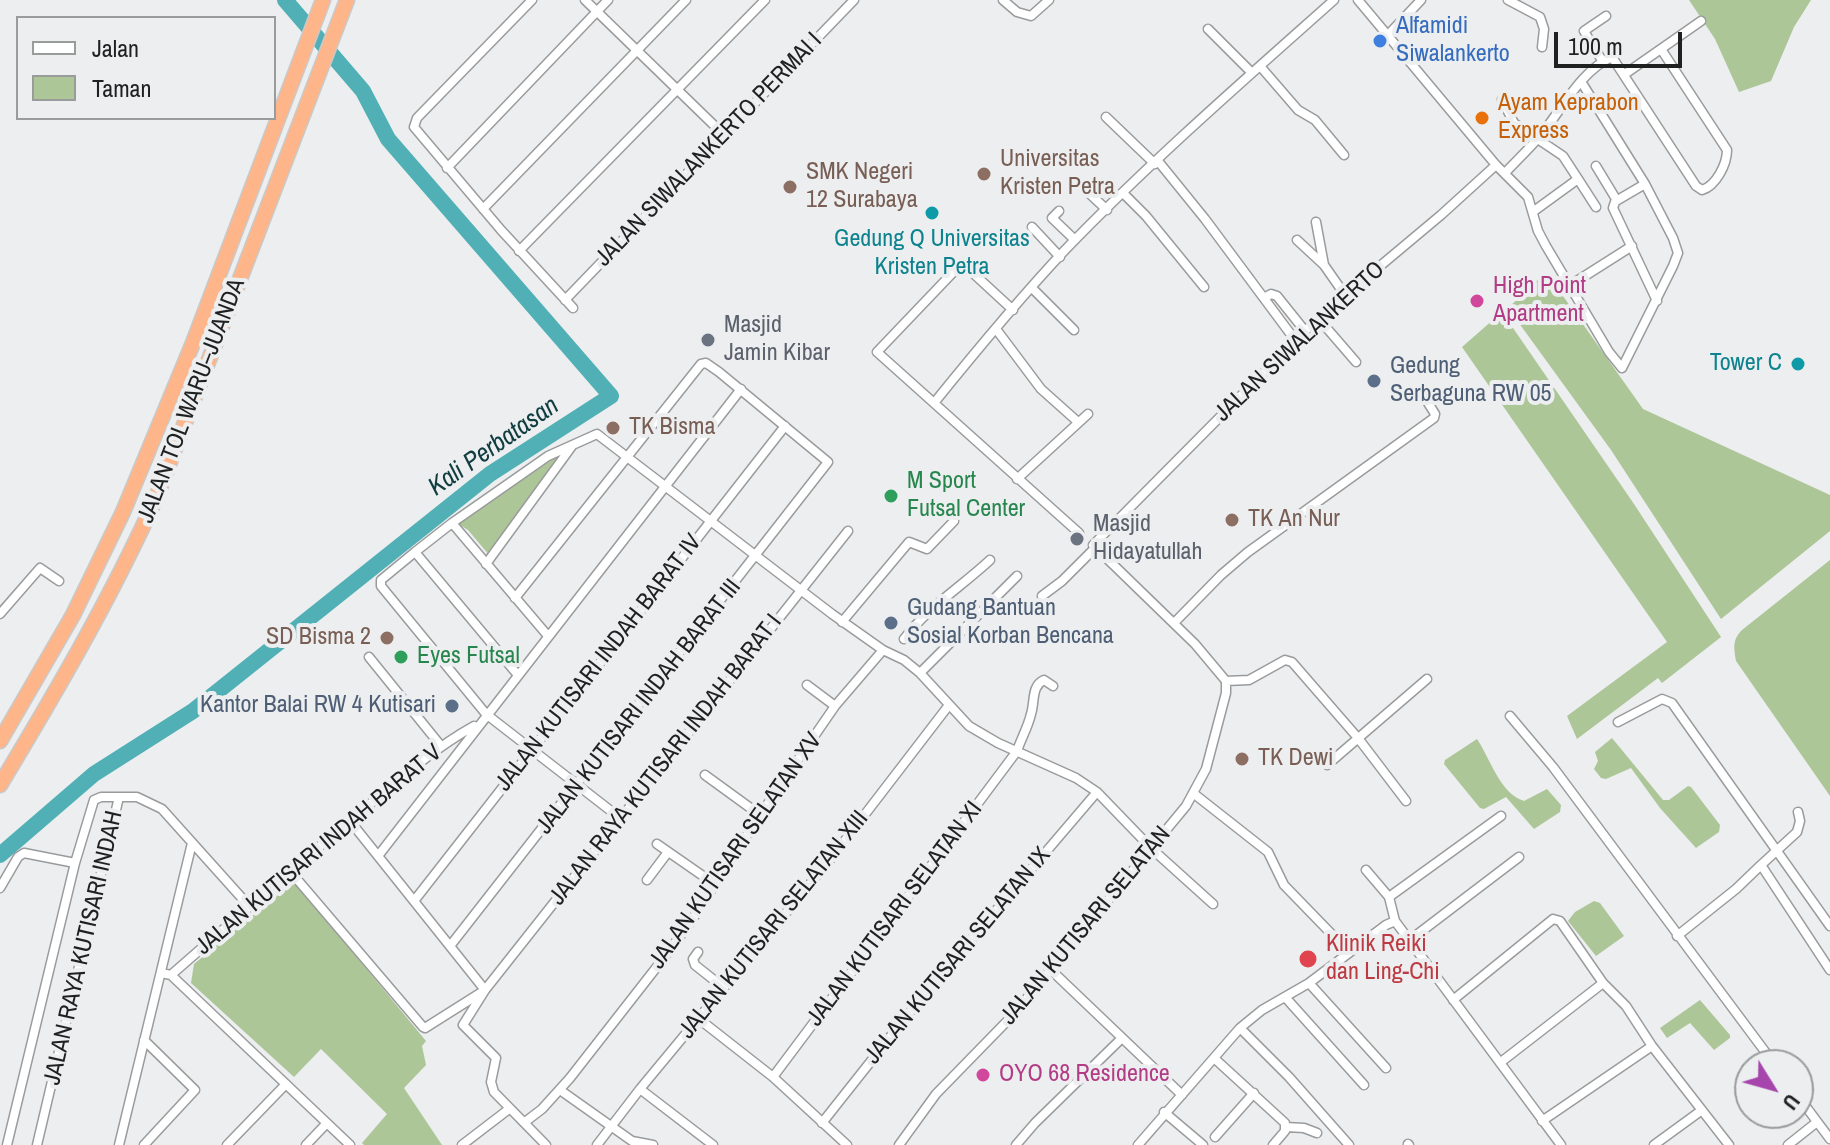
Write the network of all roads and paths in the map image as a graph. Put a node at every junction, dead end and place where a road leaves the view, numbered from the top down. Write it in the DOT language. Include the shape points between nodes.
graph roads {
  1 [pos="323,0"];
  2 [pos="532,0"];
  3 [pos="585,0"];
  4 [pos="608,0"];
  5 [pos="686,0"];
  6 [pos="765,0"];
  7 [pos="854,0"];
  8 [pos="1003,0"];
  9 [pos="1049,0"];
  10 [pos="1334,0"];
  11 [pos="1358,0"];
  12 [pos="1421,0"];
  13 [pos="1508,0"];
  14 [pos="345,5"];
  15 [pos="597,11"];
  16 [pos="1606,16"];
  17 [pos="1701,21"];
  18 [pos="1208,29"];
  19 [pos="1387,36"];
  20 [pos="1542,47"];
  21 [pos="1661,49"];
  22 [pos="637,50"];
  23 [pos="1603,62"];
  24 [pos="1260,66"];
  25 [pos="1252,73"];
  26 [pos="1625,74"];
  27 [pos="1582,83"];
  28 [pos="677,90"];
  29 [pos="1502,100"];
  30 [pos="1106,117"];
  31 [pos="723,134"];
  32 [pos="1538,139"];
  33 [pos="1344,155"];
  34 [pos="1156,163"];
  35 [pos="1496,165"];
  36 [pos="1596,166"];
  37 [pos="447,168"];
  38 [pos="1505,173"];
  39 [pos="1074,179"];
  40 [pos="1578,179"];
  41 [pos="1645,184"];
  42 [pos="1123,193"];
  43 [pos="1616,201"];
  44 [pos="1596,207"];
  45 [pos="483,209"];
  46 [pos="1107,210"];
  47 [pos="1059,211"];
  48 [pos="1534,211"];
  49 [pos="1316,222"];
  50 [pos="1032,227"];
  51 [pos="1075,240"];
  52 [pos="1297,240"];
  53 [pos="1632,246"];
  54 [pos="519,251"];
  55 [pos="1060,257"];
  56 [pos="1324,265"];
  57 [pos="1569,286"];
  58 [pos="1204,287"];
  59 [pos="1032,288"];
  60 [pos="1345,295"];
  61 [pos="1264,298"];
  62 [pos="565,300"];
  63 [pos="1657,301"];
  64 [pos="573,308"];
  65 [pos="1013,310"];
  66 [pos="1318,318"];
  67 [pos="996,329"];
  68 [pos="1074,330"];
  69 [pos="1305,331"];
  70 [pos="1295,340"];
  71 [pos="1356,362"];
  72 [pos="741,389"];
  73 [pos="1422,393"];
  74 [pos="934,403"];
  75 [pos="1088,414"];
  76 [pos="1078,422"];
  77 [pos="785,426"];
  78 [pos="575,442"];
  79 [pos="626,455"];
  80 [pos="1017,479"];
  81 [pos="666,485"];
  82 [pos="711,520"];
  83 [pos="954,521"];
  84 [pos="452,523"];
  85 [pos="848,531"];
  86 [pos="1095,546"];
  87 [pos="415,552"];
  88 [pos="757,556"];
  89 [pos="990,560"];
  90 [pos="486,564"];
  91 [pos="1017,576"];
  92 [pos="59,581"];
  93 [pos="800,590"];
  94 [pos="1042,596"];
  95 [pos="515,598"];
  96 [pos="0,614"];
  97 [pos="842,622"];
  98 [pos="1174,623"];
  99 [pos="548,636"];
  100 [pos="883,650"];
  101 [pos="894,653"];
  102 [pos="369,657"];
  103 [pos="920,673"];
  104 [pos="517,674"];
  105 [pos="1427,679"];
  106 [pos="1226,681"];
  107 [pos="807,685"];
  108 [pos="1053,686"];
  109 [pos="949,705"];
  110 [pos="835,706"];
  111 [pos="486,714"];
  112 [pos="1510,716"];
  113 [pos="1618,722"];
  114 [pos="479,723"];
  115 [pos="1358,738"];
  116 [pos="0,741"];
  117 [pos="441,746"];
  118 [pos="532,750"];
  119 [pos="1017,751"];
  120 [pos="1327,765"];
  121 [pos="705,775"];
  122 [pos="0,785"];
  123 [pos="577,785"];
  124 [pos="1097,792"];
  125 [pos="1193,793"];
  126 [pos="119,797"];
  127 [pos="1406,801"];
  128 [pos="1798,812"];
  129 [pos="760,815"];
  130 [pos="1501,816"];
  131 [pos="620,818"];
  132 [pos="350,821"];
  133 [pos="192,843"];
  134 [pos="657,844"];
  135 [pos="1152,849"];
  136 [pos="1777,850"];
  137 [pos="668,852"];
  138 [pos="378,856"];
  139 [pos="1519,857"];
  140 [pos="75,863"];
  141 [pos="1761,865"];
  142 [pos="1366,870"];
  143 [pos="290,871"];
  144 [pos="647,880"];
  145 [pos="716,885"];
  146 [pos="0,888"];
  147 [pos="1389,897"];
  148 [pos="414,901"];
  149 [pos="1213,904"];
  150 [pos="249,906"];
  151 [pos="1395,921"];
  152 [pos="1830,926"];
  153 [pos="1677,936"];
  154 [pos="1410,940"];
  155 [pos="450,946"];
  156 [pos="698,952"];
  157 [pos="1349,952"];
  158 [pos="1051,970"];
  159 [pos="1830,970"];
  160 [pos="161,973"];
  161 [pos="171,975"];
  162 [pos="1309,983"];
  163 [pos="1603,983"];
  164 [pos="724,988"];
  165 [pos="485,990"];
  166 [pos="1285,997"];
  167 [pos="1453,1000"];
  168 [pos="699,1019"];
  169 [pos="1240,1028"];
  170 [pos="1122,1038"];
  171 [pos="144,1040"];
  172 [pos="1652,1046"];
  173 [pos="1763,1049"];
  174 [pos="1214,1058"];
  175 [pos="1501,1062"];
  176 [pos="1386,1068"];
  177 [pos="773,1077"];
  178 [pos="286,1084"];
  179 [pos="1364,1085"];
  180 [pos="640,1089"];
  181 [pos="560,1090"];
  182 [pos="1254,1093"];
  183 [pos="1182,1095"];
  184 [pos="509,1109"];
  185 [pos="1702,1110"];
  186 [pos="1164,1112"];
  187 [pos="1814,1118"];
  188 [pos="1542,1121"];
  189 [pos="525,1122"];
  190 [pos="1817,1122"];
  191 [pos="327,1123"];
  192 [pos="822,1123"];
  193 [pos="610,1127"];
  194 [pos="1286,1127"];
  195 [pos="1317,1133"];
  196 [pos="704,1137"];
  197 [pos="1215,1137"];
  198 [pos="1830,1139"];
  199 [pos="7,1145"];
  200 [pos="37,1145"];
  201 [pos="119,1145"];
  202 [pos="144,1145"];
  203 [pos="227,1145"];
  204 [pos="306,1145"];
  205 [pos="350,1145"];
  206 [pos="462,1145"];
  207 [pos="546,1145"];
  208 [pos="597,1145"];
  209 [pos="653,1145"];
  210 [pos="696,1145"];
  211 [pos="713,1145"];
  212 [pos="847,1145"];
  213 [pos="899,1145"];
  214 [pos="1016,1145"];
  215 [pos="1138,1145"];
  216 [pos="1203,1145"];
  217 [pos="1273,1145"];
  218 [pos="1349,1145"];
  219 [pos="1561,1145"];
  220 [pos="1654,1145"];
  221 [pos="1729,1145"];
  222 [pos="1788,1145"];
  1 -- 116 [label="highway, JALAN TOL WARU–JUANDA" via="123,512 73,615"];
  2 -- 37 [label="street" via="417,118 415,129"];
  3 -- 15 [label="street"];
  4 -- 15 [label="street"];
  5 -- 22 [label="street"];
  6 -- 28 [label="street"];
  7 -- 31 [label="street, JALAN SIWALANKERTO PERMAI I"];
  8 -- 9 [label="street" via="1031,16"];
  10 -- 24 [label="street"];
  11 -- 19 [label="street"];
  12 -- 19 [label="street"];
  13 -- 20 [label="street" via="1540,17"];
  14 -- 122 [label="highway, JALAN TOL WARU–JUANDA" via="135,546"];
  15 -- 22 [label="street"];
  15 -- 37 [label="street"];
  16 -- 23 [label="street" via="1584,31"];
  17 -- 21 [label="street"];
  18 -- 25 [label="street"];
  19 -- 35 [label="street"];
  21 -- 26 [label="street"];
  21 -- 26 [label="street" via="1728,153 1709,188 1696,186"];
  22 -- 28 [label="street"];
  22 -- 45 [label="street"];
  23 -- 26 [label="street" via="1614,58"];
  23 -- 27 [label="street"];
  24 -- 25 [label="street"];
  24 -- 33 [label="street"];
  25 -- 34 [label="street"];
  27 -- 32 [label="street"];
  27 -- 41 [label="street"];
  28 -- 31 [label="street"];
  28 -- 54 [label="street"];
  29 -- 32 [label="street" via="1514,123"];
  30 -- 34 [label="street"];
  31 -- 62 [label="street, JALAN SIWALANKERTO PERMAI I"];
  32 -- 38 [label="street"];
  32 -- 40 [label="street" via="1563,156"];
  34 -- 42 [label="street"];
  34 -- 61 [label="street"];
  35 -- 38 [label="street"];
  35 -- 60 [label="street, JALAN SIWALANKERTO"];
  36 -- 43 [label="street"];
  37 -- 45 [label="street"];
  38 -- 48 [label="street"];
  39 -- 46 [label="street"];
  40 -- 44 [label="street"];
  40 -- 48 [label="street"];
  41 -- 43 [label="street"];
  41 -- 63 [label="street" via="1676,245 1677,256"];
  42 -- 46 [label="street"];
  42 -- 58 [label="street"];
  43 -- 53 [label="street" via="1613,208"];
  45 -- 54 [label="street"];
  46 -- 51 [label="street"];
  47 -- 51 [label="street" via="1052,218"];
  48 -- 57 [label="street" via="1538,231"];
  49 -- 56 [label="street"];
  50 -- 55 [label="street"];
  51 -- 55 [label="street"];
  52 -- 56 [label="street"];
  53 -- 57 [label="street"];
  53 -- 63 [label="street"];
  54 -- 62 [label="street"];
  55 -- 59 [label="street"];
  56 -- 60 [label="street"];
  57 -- 63 [label="street" via="1622,368"];
  59 -- 65 [label="street"];
  59 -- 68 [label="street"];
  60 -- 66 [label="street, JALAN SIWALANKERTO"];
  61 -- 69 [label="street" via="1277,296"];
  61 -- 70 [label="street"];
  62 -- 64 [label="street"];
  65 -- 67 [label="street"];
  65 -- 74 [label="street" via="961,263 878,351"];
  66 -- 69 [label="street, JALAN SIWALANKERTO"];
  66 -- 71 [label="street"];
  67 -- 74 [label="street"];
  67 -- 76 [label="street" via="1034,381"];
  69 -- 70 [label="street, JALAN SIWALANKERTO"];
  70 -- 86 [label="street, JALAN SIWALANKERTO"];
  72 -- 77 [label="street"];
  72 -- 79 [label="street" via="701,364"];
  72 -- 81 [label="street, JALAN KUTISARI INDAH BARAT V"];
  73 -- 98 [label="street" via="1434,418 1221,575"];
  74 -- 80 [label="street"];
  75 -- 76 [label="street"];
  76 -- 80 [label="street"];
  77 -- 82 [label="street, JALAN KUTISARI INDAH BARAT IV"];
  77 -- 88 [label="street, JALAN KUTISARI INDAH BARAT III" via="827,460 827,467"];
  78 -- 79 [label="street" via="595,433"];
  78 -- 84 [label="street"];
  78 -- 90 [label="street"];
  79 -- 81 [label="street"];
  79 -- 95 [label="street"];
  80 -- 86 [label="street"];
  81 -- 82 [label="street"];
  81 -- 99 [label="street, JALAN KUTISARI INDAH BARAT V"];
  82 -- 88 [label="street"];
  82 -- 118 [label="street, JALAN KUTISARI INDAH BARAT IV"];
  83 -- 97 [label="street" via="927,549 909,542"];
  84 -- 87 [label="street"];
  84 -- 90 [label="street"];
  85 -- 93 [label="street, JALAN RAYA KUTISARI INDAH BARAT I"];
  86 -- 94 [label="street, JALAN SIWALANKERTO"];
  86 -- 98 [label="street"];
  87 -- 104 [label="street"];
  87 -- 111 [label="street" via="382,579 381,586"];
  88 -- 93 [label="street"];
  88 -- 123 [label="street, JALAN KUTISARI INDAH BARAT III"];
  89 -- 101 [label="street" via="929,609"];
  90 -- 95 [label="street"];
  91 -- 103 [label="street"];
  92 -- 96 [label="street" via="40,568"];
  93 -- 97 [label="street"];
  93 -- 131 [label="street, JALAN RAYA KUTISARI INDAH BARAT I"];
  95 -- 99 [label="street"];
  97 -- 100 [label="street"];
  98 -- 106 [label="street"];
  99 -- 104 [label="street, JALAN KUTISARI INDAH BARAT V"];
  100 -- 101 [label="street"];
  100 -- 110 [label="street, JALAN KUTISARI SELATAN XV"];
  101 -- 103 [label="street"];
  102 -- 117 [label="street"];
  103 -- 109 [label="street"];
  104 -- 111 [label="street, JALAN KUTISARI INDAH BARAT V"];
  105 -- 115 [label="street"];
  106 -- 115 [label="street" via="1249,680 1289,660"];
  106 -- 125 [label="street, JALAN KUTISARI SELATAN" via="1206,769"];
  107 -- 110 [label="street"];
  108 -- 119 [label="street, JALAN KUTISARI SELATAN XI" via="1044,680 1038,683"];
  109 -- 119 [label="street" via="969,726"];
  109 -- 164 [label="street, JALAN KUTISARI SELATAN XIII"];
  110 -- 129 [label="street, JALAN KUTISARI SELATAN XV"];
  111 -- 114 [label="street, JALAN KUTISARI INDAH BARAT V"];
  111 -- 118 [label="street"];
  112 -- 153 [label="street"];
  113 -- 136 [label="street" via="1669,700"];
  114 -- 117 [label="street, JALAN KUTISARI INDAH BARAT V"];
  114 -- 138 [label="street, JALAN KUTISARI INDAH BARAT V"];
  115 -- 120 [label="street"];
  115 -- 127 [label="street"];
  117 -- 132 [label="street, JALAN KUTISARI INDAH BARAT V"];
  118 -- 123 [label="street"];
  118 -- 148 [label="street, JALAN KUTISARI INDAH BARAT IV"];
  119 -- 124 [label="street"];
  119 -- 177 [label="street, JALAN KUTISARI SELATAN XI"];
  121 -- 129 [label="street"];
  123 -- 131 [label="street"];
  123 -- 155 [label="street, JALAN KUTISARI INDAH BARAT III"];
  124 -- 135 [label="street"];
  124 -- 192 [label="street, JALAN KUTISARI SELATAN IX"];
  125 -- 135 [label="street, JALAN KUTISARI SELATAN"];
  125 -- 157 [label="street" via="1268,852 1284,885"];
  126 -- 133 [label="street" via="144,799 162,809"];
  126 -- 140 [label="street, JALAN RAYA KUTISARI INDAH" via="92,802"];
  126 -- 200 [label="street, JALAN RAYA KUTISARI INDAH"];
  128 -- 136 [label="street" via="1797,832"];
  129 -- 145 [label="street, JALAN KUTISARI SELATAN XV"];
  130 -- 147 [label="street"];
  131 -- 165 [label="street, JALAN RAYA KUTISARI INDAH BARAT I"];
  132 -- 138 [label="street"];
  132 -- 143 [label="street, JALAN KUTISARI INDAH BARAT V"];
  133 -- 150 [label="street"];
  133 -- 160 [label="street"];
  134 -- 137 [label="street"];
  135 -- 149 [label="street"];
  135 -- 158 [label="street, JALAN KUTISARI SELATAN"];
  136 -- 141 [label="street"];
  136 -- 152 [label="street"];
  137 -- 144 [label="street"];
  137 -- 145 [label="street"];
  138 -- 148 [label="street"];
  139 -- 154 [label="street"];
  140 -- 146 [label="street" via="21,853"];
  140 -- 199 [label="street, JALAN RAYA KUTISARI INDAH"];
  141 -- 153 [label="street"];
  141 -- 159 [label="street"];
  142 -- 147 [label="street"];
  143 -- 150 [label="street, JALAN KUTISARI INDAH BARAT V"];
  143 -- 165 [label="street" via="425,1028"];
  145 -- 181 [label="street, JALAN KUTISARI SELATAN XV"];
  147 -- 151 [label="street"];
  148 -- 155 [label="street"];
  150 -- 161 [label="street, JALAN KUTISARI INDAH BARAT V"];
  151 -- 154 [label="street"];
  151 -- 157 [label="street"];
  153 -- 173 [label="street"];
  154 -- 167 [label="street"];
  155 -- 165 [label="street"];
  156 -- 164 [label="street" via="695,965"];
  157 -- 162 [label="street"];
  158 -- 170 [label="street"];
  158 -- 213 [label="street, JALAN KUTISARI SELATAN" via="936,1094"];
  160 -- 161 [label="street"];
  160 -- 171 [label="street"];
  161 -- 178 [label="street"];
  162 -- 166 [label="street"];
  162 -- 176 [label="street"];
  163 -- 167 [label="street" via="1560,921 1553,919"];
  163 -- 172 [label="street" via="1626,1006"];
  163 -- 175 [label="street"];
  164 -- 168 [label="street, JALAN KUTISARI SELATAN XIII"];
  165 -- 184 [label="street" via="463,1026 496,1058 491,1082"];
  166 -- 169 [label="street"];
  166 -- 179 [label="street"];
  167 -- 175 [label="street"];
  168 -- 177 [label="street"];
  168 -- 180 [label="street, JALAN KUTISARI SELATAN XIII"];
  169 -- 174 [label="street"];
  169 -- 218 [label="street"];
  170 -- 183 [label="street"];
  170 -- 214 [label="street"];
  171 -- 201 [label="street"];
  171 -- 202 [label="street" via="195,1090"];
  172 -- 185 [label="street"];
  172 -- 188 [label="street"];
  174 -- 182 [label="street"];
  174 -- 183 [label="street"];
  175 -- 188 [label="street"];
  177 -- 192 [label="street"];
  178 -- 191 [label="street"];
  178 -- 203 [label="street"];
  180 -- 193 [label="street, JALAN KUTISARI SELATAN XIII"];
  180 -- 196 [label="street"];
  181 -- 189 [label="street, JALAN KUTISARI SELATAN XV"];
  181 -- 193 [label="street"];
  182 -- 194 [label="street"];
  182 -- 197 [label="street"];
  183 -- 186 [label="street"];
  184 -- 189 [label="street"];
  184 -- 206 [label="street"];
  185 -- 220 [label="street"];
  185 -- 221 [label="street"];
  186 -- 215 [label="street"];
  186 -- 216 [label="street"];
  187 -- 190 [label="street"];
  188 -- 219 [label="street"];
  189 -- 207 [label="street"];
  190 -- 198 [label="street"];
  190 -- 222 [label="street"];
  191 -- 204 [label="street"];
  191 -- 205 [label="street"];
  192 -- 212 [label="street"];
  193 -- 208 [label="street, JALAN KUTISARI SELATAN XIII"];
  193 -- 209 [label="street" via="632,1141"];
  194 -- 195 [label="street"];
  194 -- 217 [label="street"];
  196 -- 210 [label="street"];
  196 -- 211 [label="street"];
}
